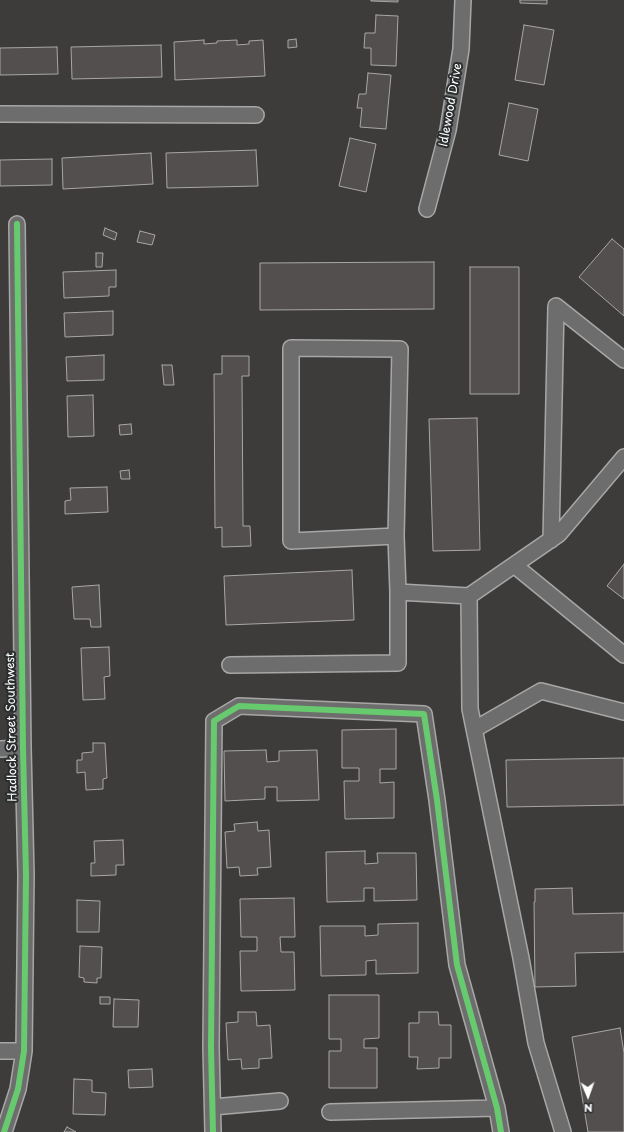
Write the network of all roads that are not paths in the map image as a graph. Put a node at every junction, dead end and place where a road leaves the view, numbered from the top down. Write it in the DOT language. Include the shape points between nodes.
graph roads {
  1 [pos="463,0"];
  2 [pos="0,114"];
  3 [pos="256,115"];
  4 [pos="427,208"];
  5 [pos="17,224"];
  6 [pos="624,360"];
  7 [pos="624,457"];
  8 [pos="396,536"];
  9 [pos="551,540"];
  10 [pos="514,565"];
  11 [pos="398,592"];
  12 [pos="469,596"];
  13 [pos="624,655"];
  14 [pos="230,665"];
  15 [pos="624,712"];
  16 [pos="475,729"];
  17 [pos="23,748"];
  18 [pos="0,749"];
  19 [pos="24,1050"];
  20 [pos="0,1051"];
  21 [pos="280,1101"];
  22 [pos="213,1107"];
  23 [pos="497,1108"];
  24 [pos="330,1112"];
  25 [pos="4,1132"];
  26 [pos="213,1132"];
  27 [pos="500,1132"];
  28 [pos="563,1132"];
  1 -- 4 [label="street, Idlewood Drive" via="461,49 448,130"];
  2 -- 3 [label="street"];
  5 -- 17 [label="street, Hadlock Street Southwest"];
  6 -- 9 [label="street" via="556,306"];
  7 -- 9 [label="street" via="559,534"];
  8 -- 8 [label="street" via="291,541 291,348 400,349"];
  8 -- 11 [label="street"];
  9 -- 10 [label="street"];
  10 -- 12 [label="street"];
  10 -- 13 [label="street"];
  11 -- 12 [label="street"];
  11 -- 14 [label="street" via="398,663"];
  12 -- 16 [label="street" via="470,709"];
  15 -- 16 [label="street" via="540,691"];
  16 -- 28 [label="street" via="536,1043"];
  17 -- 18 [label="street"];
  17 -- 19 [label="street, Hadlock Street Southwest" via="26,876"];
  19 -- 20 [label="street"];
  19 -- 25 [label="street, Hadlock Street Southwest" via="18,1089"];
  21 -- 22 [label="street"];
  22 -- 23 [label="street" via="214,721 239,706 424,714 458,965"];
  22 -- 26 [label="street"];
  23 -- 24 [label="street"];
  23 -- 27 [label="street"];
}
